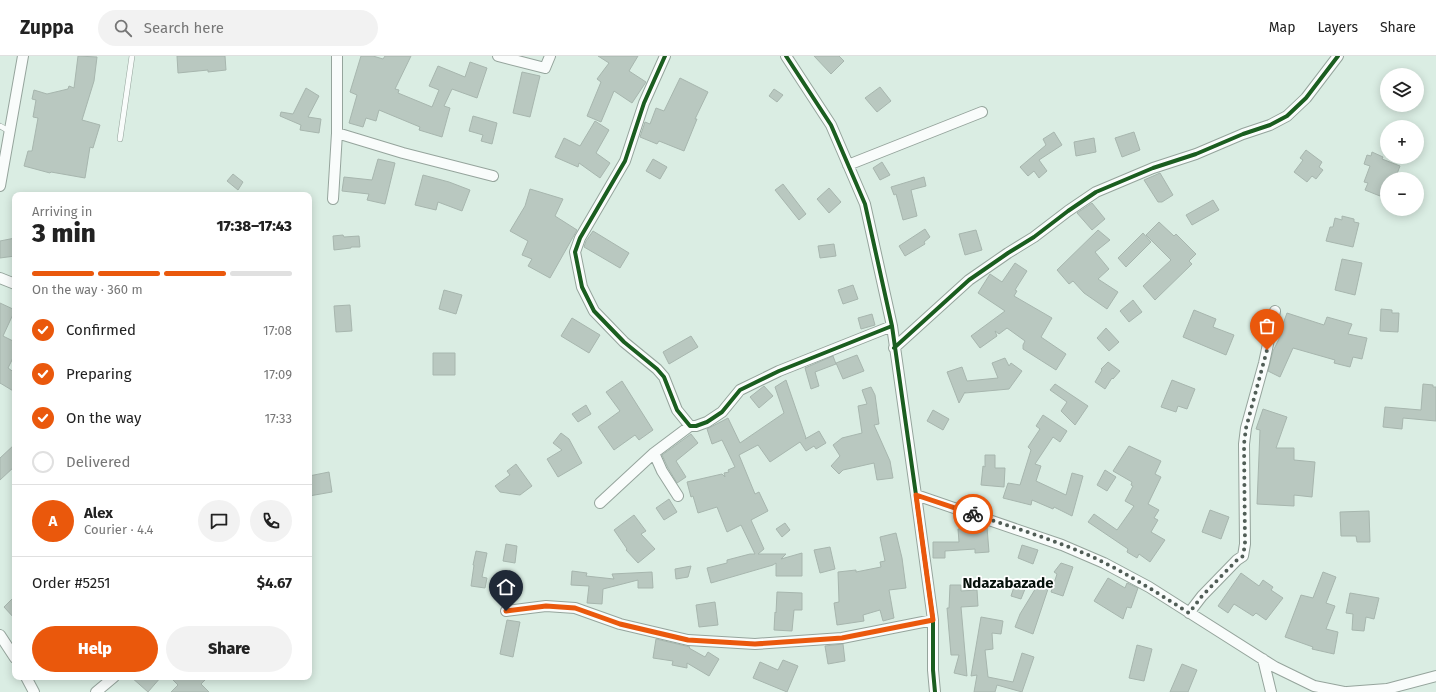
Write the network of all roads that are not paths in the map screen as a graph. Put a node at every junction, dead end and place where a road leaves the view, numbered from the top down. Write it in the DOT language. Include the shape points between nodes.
graph roads {
  1 [pos="23,56"];
  2 [pos="132,56"];
  3 [pos="337,56"];
  4 [pos="498,56"];
  5 [pos="550,56"];
  6 [pos="665,56"];
  7 [pos="786,56"];
  8 [pos="1338,56"];
  9 [pos="982,112"];
  10 [pos="5,128"];
  11 [pos="337,133"];
  12 [pos="120,139"];
  13 [pos="848,165"];
  14 [pos="493,176"];
  15 [pos="0,186"];
  16 [pos="333,198"];
  17 [pos="0,278"];
  18 [pos="12,283"];
  19 [pos="1275,311"];
  20 [pos="892,326"];
  21 [pos="894,348"];
  22 [pos="690,426"];
  23 [pos="654,453"];
  24 [pos="916,495"];
  25 [pos="678,496"];
  26 [pos="600,503"];
  27 [pos="506,611"];
  28 [pos="1189,613"];
  29 [pos="933,620"];
  30 [pos="0,634"];
  31 [pos="12,653"];
  32 [pos="1263,659"];
  33 [pos="1436,676"];
  34 [pos="28,680"];
  35 [pos="110,680"];
  36 [pos="34,692"];
  37 [pos="96,692"];
  38 [pos="935,692"];
  39 [pos="1271,692"];
  40 [pos="1344,692"];
  41 [pos="1347,692"];
  1 -- 10 [label="street"];
  2 -- 12 [label="lane"];
  3 -- 11 [label="street"];
  4 -- 5 [label="street" via="545,68"];
  6 -- 22 [label="street" via="644,103 625,161 580,238 575,252 582,287 594,311 664,377 677,410"];
  7 -- 13 [label="street" via="831,125"];
  8 -- 21 [label="street" via="1306,98 1287,116 1270,125 1096,192 969,280"];
  9 -- 13 [label="street"];
  10 -- 15 [label="street"];
  11 -- 14 [label="street" via="403,154"];
  11 -- 16 [label="street"];
  13 -- 20 [label="street" via="865,204"];
  17 -- 18 [label="street"];
  19 -- 28 [label="street" via="1246,428 1243,556 1202,596"];
  20 -- 21 [label="street"];
  20 -- 22 [label="street" via="791,366 740,390 722,412 707,422"];
  21 -- 24 [label="street"];
  22 -- 23 [label="street"];
  23 -- 25 [label="street"];
  23 -- 26 [label="street"];
  24 -- 28 [label="street" via="1062,545 1097,560 1149,587"];
  24 -- 29 [label="street"];
  27 -- 29 [label="street" via="546,606 575,608 620,624 688,640 755,644 842,638"];
  28 -- 32 [label="street"];
  29 -- 38 [label="street"];
  30 -- 31 [label="street"];
  32 -- 39 [label="street"];
  32 -- 40 [label="street" via="1314,686"];
  33 -- 41 [label="street" via="1387,689"];
  34 -- 36 [label="street"];
  35 -- 37 [label="street"];
}
